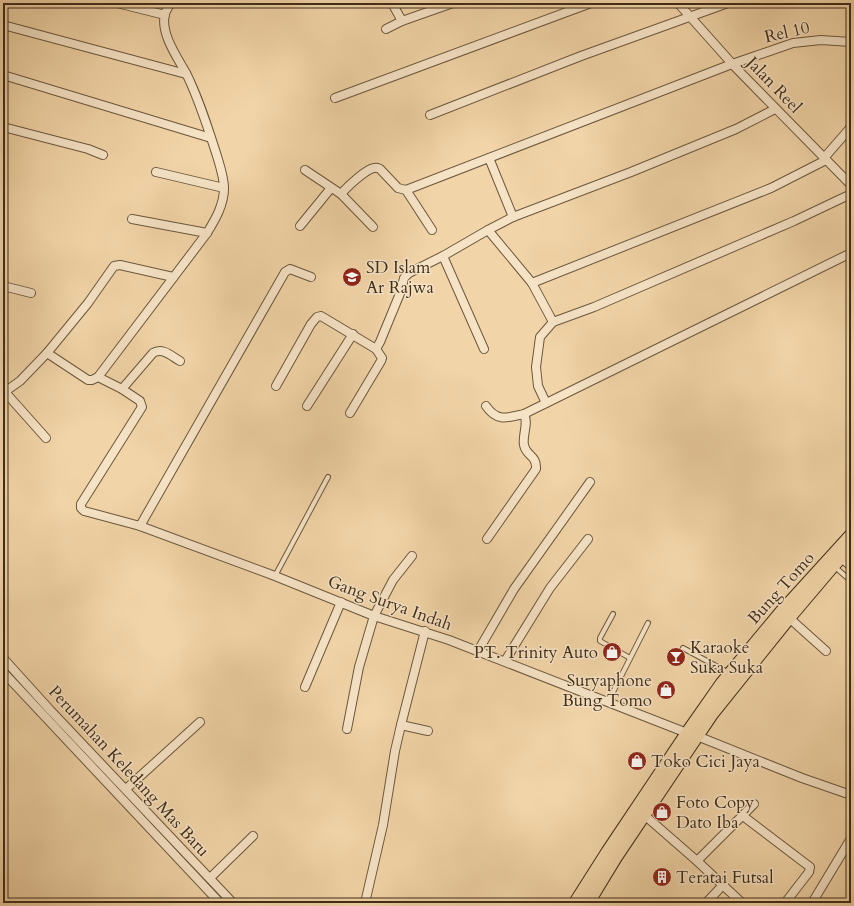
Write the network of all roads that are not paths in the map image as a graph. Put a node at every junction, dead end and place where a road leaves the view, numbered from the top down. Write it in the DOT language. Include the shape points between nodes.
graph roads {
  1 [pos="117,3"];
  2 [pos="170,3"];
  3 [pos="392,3"];
  4 [pos="453,3"];
  5 [pos="591,3"];
  6 [pos="678,3"];
  7 [pos="728,3"];
  8 [pos="165,15"];
  9 [pos="690,16"];
  10 [pos="402,21"];
  11 [pos="3,25"];
  12 [pos="386,29"];
  13 [pos="851,42"];
  14 [pos="732,64"];
  15 [pos="186,74"];
  16 [pos="3,75"];
  17 [pos="335,98"];
  18 [pos="775,109"];
  19 [pos="430,115"];
  20 [pos="3,127"];
  21 [pos="850,132"];
  22 [pos="211,138"];
  23 [pos="103,155"];
  24 [pos="489,158"];
  25 [pos="825,159"];
  26 [pos="305,170"];
  27 [pos="156,172"];
  28 [pos="851,185"];
  29 [pos="224,188"];
  30 [pos="331,188"];
  31 [pos="406,190"];
  32 [pos="341,194"];
  33 [pos="851,194"];
  34 [pos="513,217"];
  35 [pos="132,219"];
  36 [pos="300,226"];
  37 [pos="374,227"];
  38 [pos="432,230"];
  39 [pos="488,230"];
  40 [pos="207,233"];
  41 [pos="851,253"];
  42 [pos="443,256"];
  43 [pos="173,277"];
  44 [pos="311,277"];
  45 [pos="532,283"];
  46 [pos="3,286"];
  47 [pos="31,293"];
  48 [pos="553,322"];
  49 [pos="353,334"];
  50 [pos="376,349"];
  51 [pos="484,350"];
  52 [pos="47,352"];
  53 [pos="180,361"];
  54 [pos="98,377"];
  55 [pos="276,386"];
  56 [pos="122,389"];
  57 [pos="4,393"];
  58 [pos="546,403"];
  59 [pos="307,406"];
  60 [pos="486,406"];
  61 [pos="350,413"];
  62 [pos="524,414"];
  63 [pos="46,438"];
  64 [pos="328,477"];
  65 [pos="590,482"];
  66 [pos="140,526"];
  67 [pos="851,535"];
  68 [pos="588,539"];
  69 [pos="487,540"];
  70 [pos="412,556"];
  71 [pos="839,556"];
  72 [pos="851,569"];
  73 [pos="276,576"];
  74 [pos="851,581"];
  75 [pos="341,602"];
  76 [pos="613,614"];
  77 [pos="785,615"];
  78 [pos="374,616"];
  79 [pos="648,623"];
  80 [pos="425,631"];
  81 [pos="684,648"];
  82 [pos="826,650"];
  83 [pos="478,651"];
  84 [pos="3,658"];
  85 [pos="630,658"];
  86 [pos="505,661"];
  87 [pos="3,672"];
  88 [pos="730,673"];
  89 [pos="305,687"];
  90 [pos="608,702"];
  91 [pos="200,722"];
  92 [pos="401,725"];
  93 [pos="347,729"];
  94 [pos="428,731"];
  95 [pos="692,734"];
  96 [pos="126,789"];
  97 [pos="851,795"];
  98 [pos="754,804"];
  99 [pos="641,812"];
  100 [pos="743,816"];
  101 [pos="253,836"];
  102 [pos="850,840"];
  103 [pos="612,854"];
  104 [pos="697,860"];
  105 [pos="210,878"];
  106 [pos="723,885"];
  107 [pos="217,886"];
  108 [pos="210,893"];
  109 [pos="220,903"];
  110 [pos="234,903"];
  111 [pos="365,903"];
  112 [pos="575,903"];
  113 [pos="588,903"];
  114 [pos="706,903"];
  115 [pos="742,903"];
  116 [pos="785,903"];
  117 [pos="812,903"];
  1 -- 8 [label="street"];
  2 -- 8 [label="street"];
  3 -- 10 [label="street"];
  4 -- 10 [label="street"];
  5 -- 17 [label="street"];
  6 -- 9 [label="street, Jalan Reel"];
  7 -- 9 [label="street"];
  8 -- 15 [label="street" via="168,36"];
  9 -- 14 [label="street, Jalan Reel"];
  9 -- 19 [label="street"];
  10 -- 12 [label="street"];
  11 -- 15 [label="street"];
  13 -- 14 [label="street, Rel 10" via="821,40 794,43"];
  14 -- 18 [label="street, Jalan Reel"];
  14 -- 24 [label="street, Rel 10"];
  15 -- 22 [label="street"];
  16 -- 22 [label="street"];
  18 -- 25 [label="street, Jalan Reel"];
  18 -- 34 [label="street" via="736,129 632,172"];
  20 -- 23 [label="street"];
  21 -- 25 [label="street"];
  22 -- 29 [label="street" via="222,172"];
  24 -- 31 [label="street, Rel 10"];
  24 -- 34 [label="street"];
  25 -- 28 [label="street, Jalan Reel"];
  25 -- 45 [label="street" via="771,188"];
  26 -- 30 [label="street"];
  27 -- 29 [label="street"];
  29 -- 40 [label="street" via="217,217"];
  30 -- 32 [label="street"];
  30 -- 36 [label="street"];
  31 -- 32 [label="street" via="398,188 384,173 373,168"];
  31 -- 38 [label="street"];
  32 -- 37 [label="street"];
  33 -- 48 [label="street" via="594,307"];
  34 -- 39 [label="street"];
  35 -- 40 [label="street"];
  39 -- 42 [label="street"];
  39 -- 45 [label="street"];
  40 -- 43 [label="street"];
  41 -- 58 [label="street"];
  42 -- 50 [label="street" via="406,275"];
  42 -- 51 [label="street"];
  43 -- 52 [label="street" via="120,265 114,266 88,303"];
  43 -- 54 [label="street"];
  44 -- 66 [label="street" via="290,269 285,272"];
  45 -- 48 [label="street"];
  46 -- 47 [label="street"];
  48 -- 58 [label="street" via="540,337 536,367 538,386"];
  49 -- 50 [label="street"];
  49 -- 55 [label="street" via="317,316"];
  49 -- 59 [label="street"];
  50 -- 61 [label="street" via="382,361"];
  52 -- 54 [label="street" via="88,380"];
  52 -- 57 [label="street" via="20,381"];
  53 -- 56 [label="street" via="158,350"];
  54 -- 56 [label="street"];
  56 -- 66 [label="street, Gang Surya Indah" via="140,401 142,406 81,504 81,508"];
  57 -- 63 [label="street"];
  58 -- 62 [label="street"];
  60 -- 62 [label="street" via="495,416"];
  62 -- 69 [label="street" via="524,447 536,460 536,470"];
  64 -- 73 [label="lane"];
  65 -- 83 [label="street" via="514,589"];
  66 -- 73 [label="street, Gang Surya Indah"];
  67 -- 71 [label="main road, Bung Tomo"];
  68 -- 86 [label="street" via="550,588"];
  70 -- 78 [label="street" via="393,580"];
  71 -- 72 [label="lane"];
  71 -- 74 [label="lane"];
  71 -- 77 [label="main road, Bung Tomo"];
  73 -- 75 [label="street, Gang Surya Indah"];
  75 -- 78 [label="street, Gang Surya Indah"];
  75 -- 89 [label="street"];
  76 -- 85 [label="lane" via="600,640"];
  77 -- 82 [label="street"];
  77 -- 88 [label="main road, Bung Tomo"];
  77 -- 95 [label="main road, Bung Tomo" via="726,696"];
  78 -- 80 [label="street, Gang Surya Indah"];
  78 -- 93 [label="street" via="359,667"];
  79 -- 85 [label="lane"];
  80 -- 83 [label="street, Gang Surya Indah"];
  80 -- 92 [label="street"];
  81 -- 88 [label="lane"];
  83 -- 86 [label="street, Gang Surya Indah"];
  84 -- 96 [label="street, Perumahan Keledang Mas Baru"];
  85 -- 90 [label="lane"];
  86 -- 90 [label="street, Gang Surya Indah"];
  87 -- 108 [label="street"];
  88 -- 95 [label="main road, Bung Tomo"];
  90 -- 95 [label="street, Gang Surya Indah"];
  91 -- 96 [label="street"];
  92 -- 94 [label="street"];
  92 -- 111 [label="street" via="383,825"];
  95 -- 97 [label="street, Gang Surya Indah"];
  95 -- 99 [label="main road, Bung Tomo"];
  96 -- 105 [label="street, Perumahan Keledang Mas Baru"];
  98 -- 100 [label="street"];
  99 -- 103 [label="main road, Bung Tomo"];
  99 -- 104 [label="street"];
  100 -- 104 [label="street"];
  100 -- 116 [label="street" via="810,866 810,872"];
  101 -- 105 [label="street"];
  102 -- 117 [label="street"];
  103 -- 112 [label="main road, Bung Tomo"];
  103 -- 113 [label="main road, Bung Tomo"];
  104 -- 106 [label="street"];
  105 -- 107 [label="street, Perumahan Keledang Mas Baru"];
  106 -- 114 [label="street"];
  106 -- 115 [label="street"];
  107 -- 108 [label="street"];
  107 -- 110 [label="street, Perumahan Keledang Mas Baru"];
  108 -- 109 [label="street"];
}
